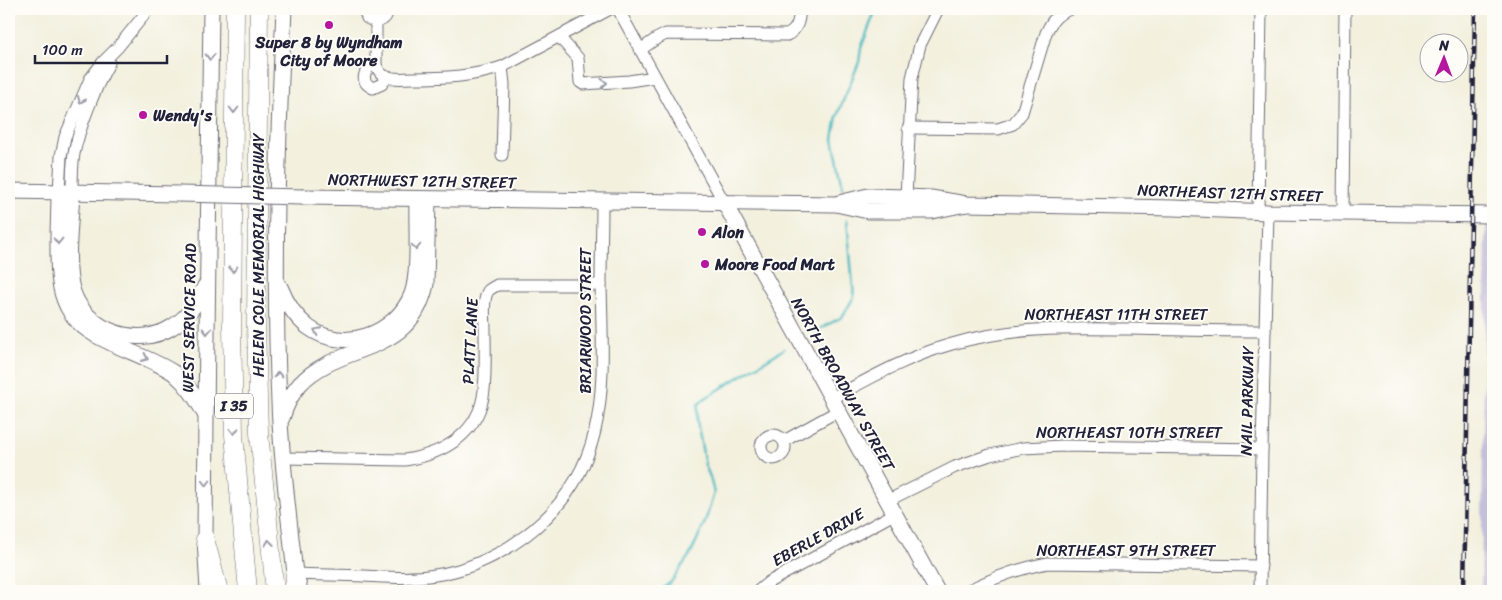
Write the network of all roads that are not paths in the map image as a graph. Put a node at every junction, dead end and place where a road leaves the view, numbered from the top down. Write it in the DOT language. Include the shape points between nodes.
graph roads {
  1 [pos="149,9"];
  2 [pos="211,9"];
  3 [pos="235,9"];
  4 [pos="259,9"];
  5 [pos="284,9"];
  6 [pos="364,9"];
  7 [pos="388,9"];
  8 [pos="610,9"];
  9 [pos="618,9"];
  10 [pos="800,9"];
  11 [pos="938,9"];
  12 [pos="1070,9"];
  13 [pos="1261,9"];
  14 [pos="1345,9"];
  15 [pos="376,22"];
  16 [pos="559,37"];
  17 [pos="640,50"];
  18 [pos="375,62"];
  19 [pos="502,67"];
  20 [pos="386,77"];
  21 [pos="655,77"];
  22 [pos="908,128"];
  23 [pos="502,155"];
  24 [pos="9,191"];
  25 [pos="65,193"];
  26 [pos="422,199"];
  27 [pos="602,202"];
  28 [pos="725,204"];
  29 [pos="836,204"];
  30 [pos="908,204"];
  31 [pos="1263,212"];
  32 [pos="1343,214"];
  33 [pos="1493,215"];
  34 [pos="277,281"];
  35 [pos="207,282"];
  36 [pos="601,284"];
  37 [pos="1265,331"];
  38 [pos="835,405"];
  39 [pos="206,417"];
  40 [pos="280,424"];
  41 [pos="784,441"];
  42 [pos="1262,449"];
  43 [pos="282,458"];
  44 [pos="891,507"];
  45 [pos="205,540"];
  46 [pos="1260,566"];
  47 [pos="295,583"];
  48 [pos="208,591"];
  49 [pos="219,591"];
  50 [pos="248,591"];
  51 [pos="275,591"];
  52 [pos="301,591"];
  53 [pos="758,591"];
  54 [pos="937,591"];
  55 [pos="967,591"];
  56 [pos="1260,591"];
  1 -- 25 [label="street" via="90,80 65,138 61,156"];
  2 -- 35 [label="main road, WEST SERVICE ROAD, one-way"];
  3 -- 50 [label="highway, HELEN COLE MEMORIAL HIGHWAY / I 35, one-way" via="234,425"];
  51 -- 4 [label="highway, HELEN COLE MEMORIAL HIGHWAY / I 35, one-way" via="259,433 256,335"];
  5 -- 34 [label="main road"];
  6 -- 15 [label="street" via="367,18"];
  7 -- 15 [label="street" via="386,17"];
  8 -- 16 [label="street"];
  9 -- 17 [label="street, NORTH BROADWAY STREET"];
  10 -- 17 [label="street" via="795,30 787,35 666,34"];
  11 -- 22 [label="street" via="917,54"];
  12 -- 22 [label="street" via="1052,21 1046,33 1022,113 1013,124 998,129"];
  13 -- 31 [label="street, NAIL PARKWAY"];
  14 -- 32 [label="street"];
  15 -- 18 [label="street"];
  16 -- 19 [label="street"];
  16 -- 21 [label="street, one-way" via="578,58 579,79 583,84"];
  17 -- 21 [label="street, NORTH BROADWAY STREET"];
  18 -- 20 [label="street"];
  18 -- 20 [label="street" via="365,71 365,82 373,88 382,84"];
  19 -- 20 [label="street" via="456,77"];
  19 -- 23 [label="street"];
  21 -- 28 [label="street, NORTH BROADWAY STREET"];
  22 -- 30 [label="street"];
  24 -- 25 [label="main road, NORTHWEST 12TH STREET"];
  25 -- 26 [label="main road, NORTHWEST 12TH STREET, bridge"];
  25 -- 35 [label="main road" via="72,286 85,314 104,328 134,336 153,335 170,329 190,312"];
  25 -- 39 [label="main road, one-way" via="58,276 68,308 94,334 174,373 195,394"];
  26 -- 27 [label="main road, NORTHWEST 12TH STREET"];
  26 -- 34 [label="main road, one-way" via="414,287 398,317 380,330 363,337 345,339 314,330 293,312"];
  26 -- 40 [label="main road" via="426,284 409,322 391,337 307,377 288,401"];
  27 -- 28 [label="main road, NORTHWEST 12TH STREET"];
  27 -- 36 [label="street, BRIARWOOD STREET"];
  28 -- 29 [label="main road, NORTHWEST 12TH STREET"];
  28 -- 38 [label="main road, NORTH BROADWAY STREET"];
  29 -- 30 [label="main road, NORTHEAST 12TH STREET" via="868,211"];
  30 -- 31 [label="main road, NORTHEAST 12TH STREET" via="931,198 966,204"];
  31 -- 32 [label="main road, NORTHEAST 12TH STREET"];
  31 -- 37 [label="street, NAIL PARKWAY"];
  32 -- 33 [label="main road, NORTHEAST 12TH STREET"];
  40 -- 34 [label="main road, one-way"];
  35 -- 39 [label="main road, WEST SERVICE ROAD, one-way"];
  36 -- 43 [label="street, PLATT LANE" via="497,285 488,291 482,401 466,432 445,449 405,460"];
  36 -- 47 [label="street, BRIARWOOD STREET" via="604,361 595,436 577,477 546,518 486,561 449,572"];
  37 -- 38 [label="street, NORTHEAST 11TH STREET" via="1062,328 1004,332 931,350 875,375"];
  37 -- 42 [label="street, NAIL PARKWAY"];
  38 -- 41 [label="street, NORTHEAST 11TH STREET"];
  38 -- 44 [label="main road, NORTH BROADWAY STREET"];
  39 -- 45 [label="main road, WEST SERVICE ROAD, one-way"];
  40 -- 43 [label="main road"];
  42 -- 44 [label="street, NORTHEAST 10TH STREET" via="1023,448 955,467"];
  42 -- 46 [label="street, NAIL PARKWAY"];
  43 -- 47 [label="main road"];
  44 -- 53 [label="street, EBERLE DRIVE"];
  44 -- 54 [label="main road, NORTH BROADWAY STREET"];
  45 -- 48 [label="main road, WEST SERVICE ROAD"];
  45 -- 49 [label="highway"];
  46 -- 55 [label="street, NORTHEAST 9TH STREET" via="1048,564 1000,576"];
  46 -- 56 [label="street, NAIL PARKWAY"];
  47 -- 52 [label="main road"];
}
